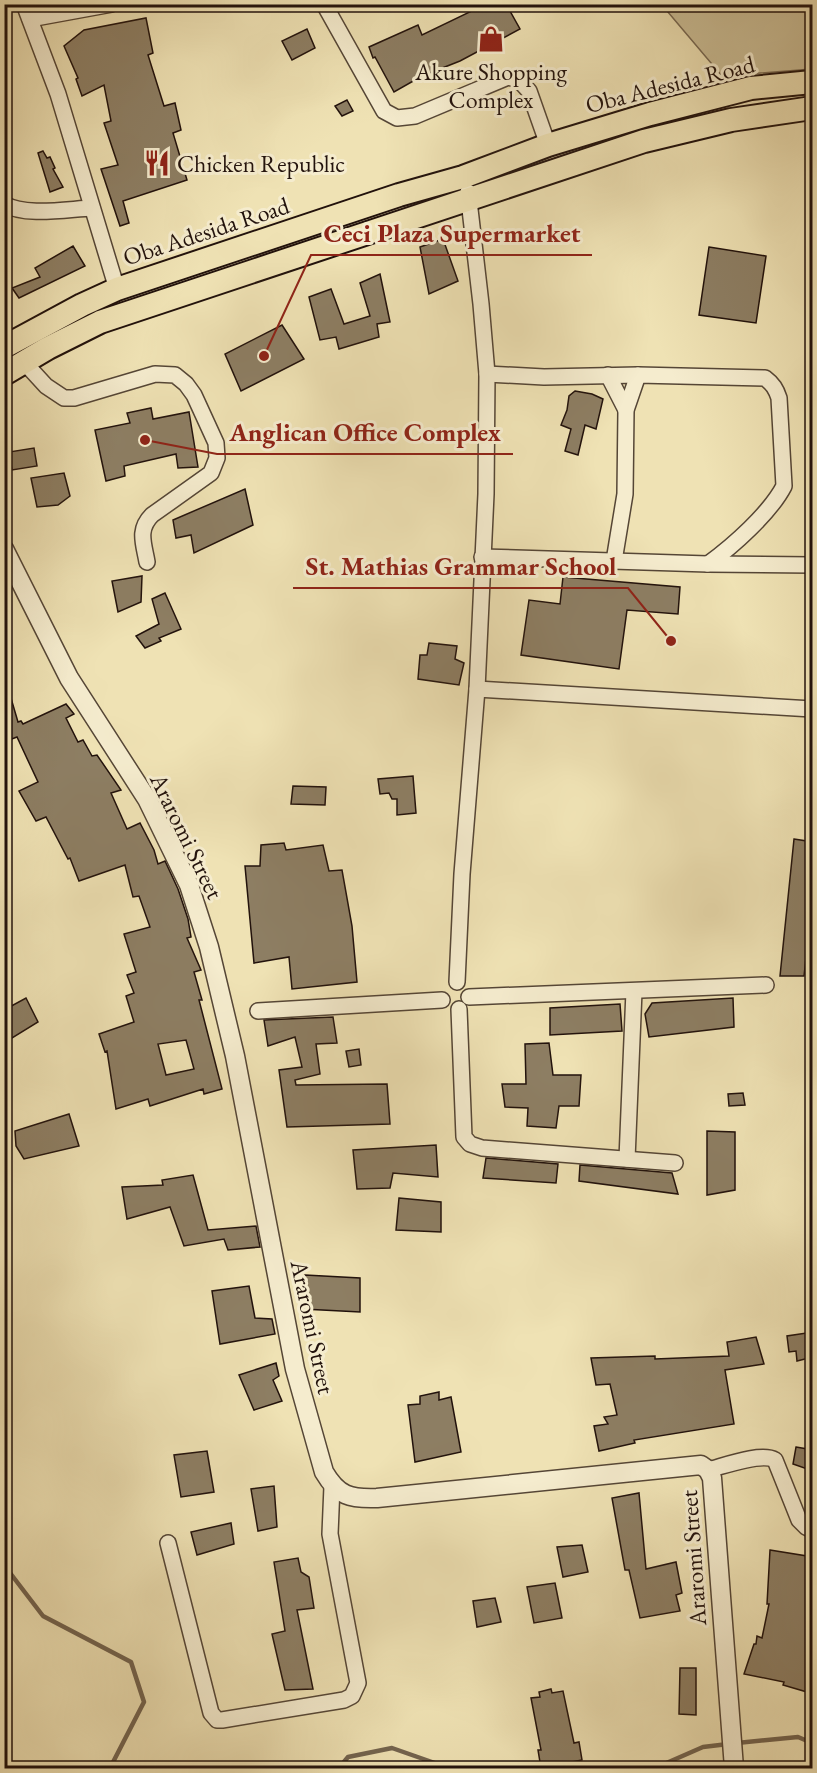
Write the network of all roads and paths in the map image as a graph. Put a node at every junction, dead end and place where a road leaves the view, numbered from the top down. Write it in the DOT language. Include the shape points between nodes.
graph roads {
  1 [pos="112,4"];
  2 [pos="324,4"];
  3 [pos="27,12"];
  4 [pos="813,82"];
  5 [pos="813,108"];
  6 [pos="548,145"];
  7 [pos="463,177"];
  8 [pos="470,199"];
  9 [pos="4,204"];
  10 [pos="92,208"];
  11 [pos="117,290"];
  12 [pos="4,347"];
  13 [pos="24,362"];
  14 [pos="4,374"];
  15 [pos="487,374"];
  16 [pos="608,375"];
  17 [pos="638,375"];
  18 [pos="626,410"];
  19 [pos="4,549"];
  20 [pos="483,557"];
  21 [pos="614,561"];
  22 [pos="147,562"];
  23 [pos="708,564"];
  24 [pos="813,565"];
  25 [pos="477,688"];
  26 [pos="813,709"];
  27 [pos="457,982"];
  28 [pos="766,985"];
  29 [pos="634,992"];
  30 [pos="442,1000"];
  31 [pos="464,1003"];
  32 [pos="258,1011"];
  33 [pos="627,1159"];
  34 [pos="675,1163"];
  35 [pos="708,1470"];
  36 [pos="332,1486"];
  37 [pos="813,1530"];
  38 [pos="168,1543"];
  39 [pos="734,1764"];
  1 -- 3 [label="street"];
  2 -- 6 [label="street" via="384,111 390,115 415,116 508,77 519,80 529,91"];
  3 -- 10 [label="street" via="58,94"];
  4 -- 6 [label="main road, Oba Adesida Road" via="751,88"];
  5 -- 8 [label="main road, Oba Adesida Road" via="731,120 644,141"];
  6 -- 7 [label="main road, Oba Adesida Road"];
  7 -- 8 [label="street"];
  7 -- 11 [label="main road, Oba Adesida Road"];
  8 -- 13 [label="main road, Oba Adesida Road" via="100,322"];
  8 -- 15 [label="street"];
  9 -- 10 [label="street" via="33,211"];
  10 -- 11 [label="street"];
  11 -- 12 [label="main road, Oba Adesida Road"];
  13 -- 14 [label="main road, Oba Adesida Road"];
  13 -- 22 [label="street" via="46,386 64,398 155,374 175,375 194,395 216,442 217,458 211,473 145,522 142,534"];
  15 -- 16 [label="street"];
  15 -- 20 [label="street"];
  16 -- 17 [label="street"];
  16 -- 18 [label="street"];
  17 -- 18 [label="street"];
  17 -- 23 [label="street" via="765,378 776,388 783,486 778,497 731,547"];
  18 -- 21 [label="street" via="625,494"];
  19 -- 36 [label="street, Araromi Street" via="69,678 147,799 189,885 209,947 235,1056 295,1369 324,1472"];
  20 -- 21 [label="street"];
  20 -- 25 [label="street"];
  21 -- 23 [label="street"];
  23 -- 24 [label="street"];
  25 -- 26 [label="street"];
  25 -- 27 [label="street"];
  27 -- 30 [label="street" via="447,985"];
  27 -- 31 [label="street" via="466,987"];
  28 -- 29 [label="street"];
  29 -- 31 [label="street"];
  29 -- 33 [label="street"];
  30 -- 31 [label="street" via="449,1008"];
  30 -- 32 [label="street"];
  31 -- 33 [label="street" via="466,1141 482,1148"];
  33 -- 34 [label="street"];
  35 -- 36 [label="street, Araromi Street" via="701,1465 377,1498 358,1498"];
  35 -- 37 [label="street" via="770,1457 775,1460 799,1520"];
  35 -- 39 [label="street, Araromi Street" via="712,1478"];
  36 -- 38 [label="street" via="330,1534 358,1683 352,1696 344,1700 222,1720 214,1717"];
}
